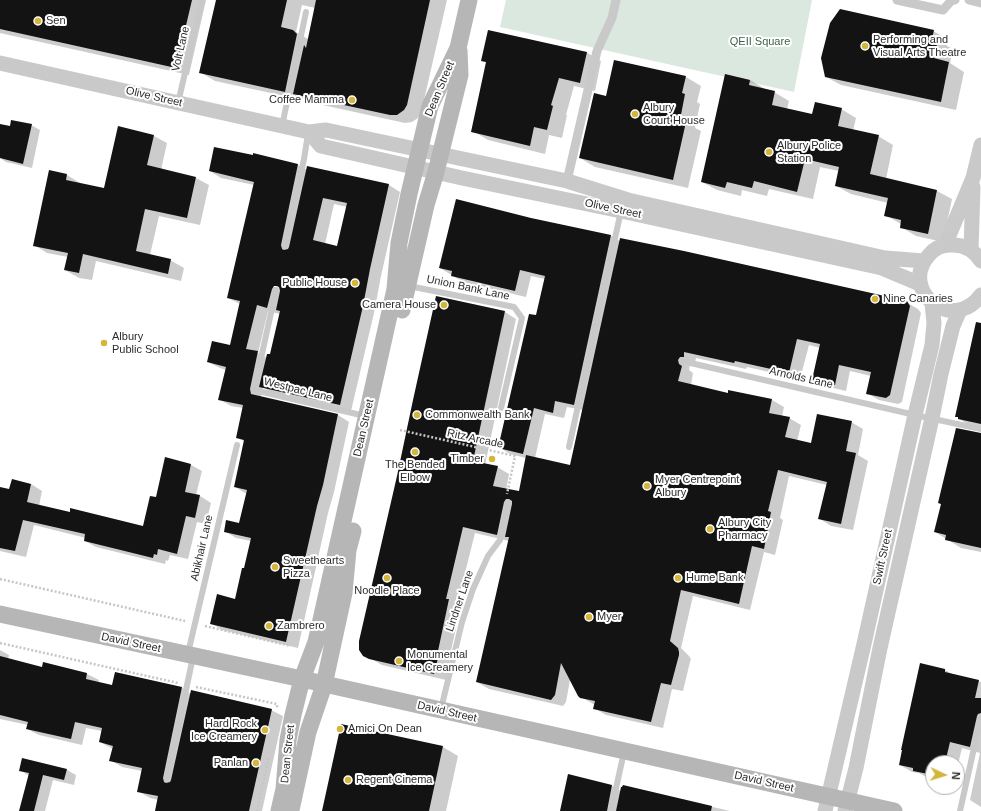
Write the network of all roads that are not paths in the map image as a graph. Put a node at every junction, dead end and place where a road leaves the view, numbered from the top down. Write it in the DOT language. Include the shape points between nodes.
graph roads {
  1 [pos="202,0"];
  2 [pos="469,0"];
  3 [pos="616,0"];
  4 [pos="897,0"];
  5 [pos="955,0"];
  6 [pos="969,0"];
  7 [pos="981,2"];
  8 [pos="306,12"];
  9 [pos="458,48"];
  10 [pos="0,63"];
  11 [pos="178,102"];
  12 [pos="282,126"];
  13 [pos="309,132"];
  14 [pos="981,145"];
  15 [pos="420,150"];
  16 [pos="441,154"];
  17 [pos="416,167"];
  18 [pos="436,172"];
  19 [pos="973,178"];
  20 [pos="567,182"];
  21 [pos="622,211"];
  22 [pos="694,221"];
  23 [pos="945,245"];
  24 [pos="285,246"];
  25 [pos="976,255"];
  26 [pos="924,261"];
  27 [pos="920,284"];
  28 [pos="408,285"];
  29 [pos="276,290"];
  30 [pos="981,296"];
  31 [pos="932,303"];
  32 [pos="960,310"];
  33 [pos="682,361"];
  34 [pos="501,408"];
  35 [pos="914,415"];
  36 [pos="367,416"];
  37 [pos="932,418"];
  38 [pos="981,429"];
  39 [pos="236,445"];
  40 [pos="569,447"];
  41 [pos="508,503"];
  42 [pos="0,614"];
  43 [pos="864,644"];
  44 [pos="880,648"];
  45 [pos="191,656"];
  46 [pos="302,680"];
  47 [pos="324,685"];
  48 [pos="440,710"];
  49 [pos="981,717"];
  50 [pos="624,751"];
  51 [pos="167,779"];
  52 [pos="827,804"];
  53 [pos="846,806"];
  54 [pos="279,811"];
  55 [pos="291,811"];
  56 [pos="611,811"];
  57 [pos="894,811"];
  58 [pos="960,811"];
  1 -- 11 [label="lane, Volt Lane"];
  2 -- 9 [label="main road, Dean Street"];
  3 -- 20 [label="street" via="612,18 597,51"];
  4 -- 5 [label="street" via="943,10"];
  6 -- 7 [label="street"];
  8 -- 12 [label="lane"];
  9 -- 15 [label="main road, Dean Street" via="430,106"];
  9 -- 16 [label="main road, Dean Street" via="460,75"];
  10 -- 11 [label="street, Olive Street"];
  11 -- 12 [label="street, Olive Street"];
  12 -- 13 [label="street, Olive Street"];
  13 -- 15 [label="street, Olive Street" via="326,130"];
  13 -- 17 [label="street, Olive Street" via="321,146"];
  13 -- 24 [label="lane"];
  14 -- 19 [label="street"];
  15 -- 16 [label="street, Olive Street"];
  15 -- 17 [label="main road, Dean Street"];
  16 -- 18 [label="main road, Dean Street"];
  16 -- 20 [label="street, Olive Street"];
  17 -- 18 [label="street, Olive Street"];
  17 -- 36 [label="main road, Dean Street" via="399,243 395,289"];
  18 -- 21 [label="street, Olive Street"];
  18 -- 28 [label="main road, Dean Street"];
  19 -- 23 [label="street"];
  19 -- 25 [label="street"];
  20 -- 22 [label="street, Olive Street"];
  21 -- 22 [label="street, Olive Street"];
  21 -- 40 [label="lane"];
  22 -- 26 [label="street, Olive Street" via="885,258"];
  22 -- 27 [label="street, Olive Street" via="882,268"];
  23 -- 25 [label="street" via="967,247"];
  23 -- 26 [label="street" via="933,250"];
  26 -- 27 [label="street" via="920,272"];
  27 -- 31 [label="street"];
  28 -- 34 [label="lane, Union Bank Lane" via="514,307 522,318"];
  28 -- 47 [label="main road, Dean Street" via="348,550 344,593"];
  29 -- 36 [label="lane, Westpac Lane" via="254,390"];
  30 -- 32 [label="street" via="971,306"];
  31 -- 32 [label="street" via="945,310"];
  31 -- 35 [label="street, Swift Street" via="932,345"];
  32 -- 37 [label="street, Swift Street" via="953,326"];
  33 -- 35 [label="lane, Arnolds Lane"];
  35 -- 37 [label="lane, Arnolds Lane"];
  35 -- 43 [label="street, Swift Street"];
  36 -- 46 [label="main road, Dean Street" via="316,642"];
  37 -- 38 [label="lane, Arnolds Lane"];
  37 -- 44 [label="street, Swift Street"];
  39 -- 45 [label="lane, Abikhair Lane" via="195,623"];
  41 -- 48 [label="lane, Lindner Lane" via="500,540 488,556 473,588"];
  42 -- 45 [label="main road, David Street"];
  43 -- 44 [label="street"];
  43 -- 52 [label="street, Swift Street"];
  44 -- 53 [label="street, Swift Street"];
  45 -- 46 [label="main road, David Street"];
  45 -- 51 [label="lane, Abikhair Lane"];
  46 -- 47 [label="main road, David Street"];
  46 -- 54 [label="main road, Dean Street" via="288,740 284,789"];
  47 -- 48 [label="main road, David Street"];
  47 -- 55 [label="main road, Dean Street" via="308,732"];
  48 -- 50 [label="main road, David Street"];
  49 -- 58 [label="lane"];
  50 -- 52 [label="main road, David Street"];
  50 -- 56 [label="lane"];
  52 -- 53 [label="main road, David Street"];
  53 -- 57 [label="main road, David Street"];
}
